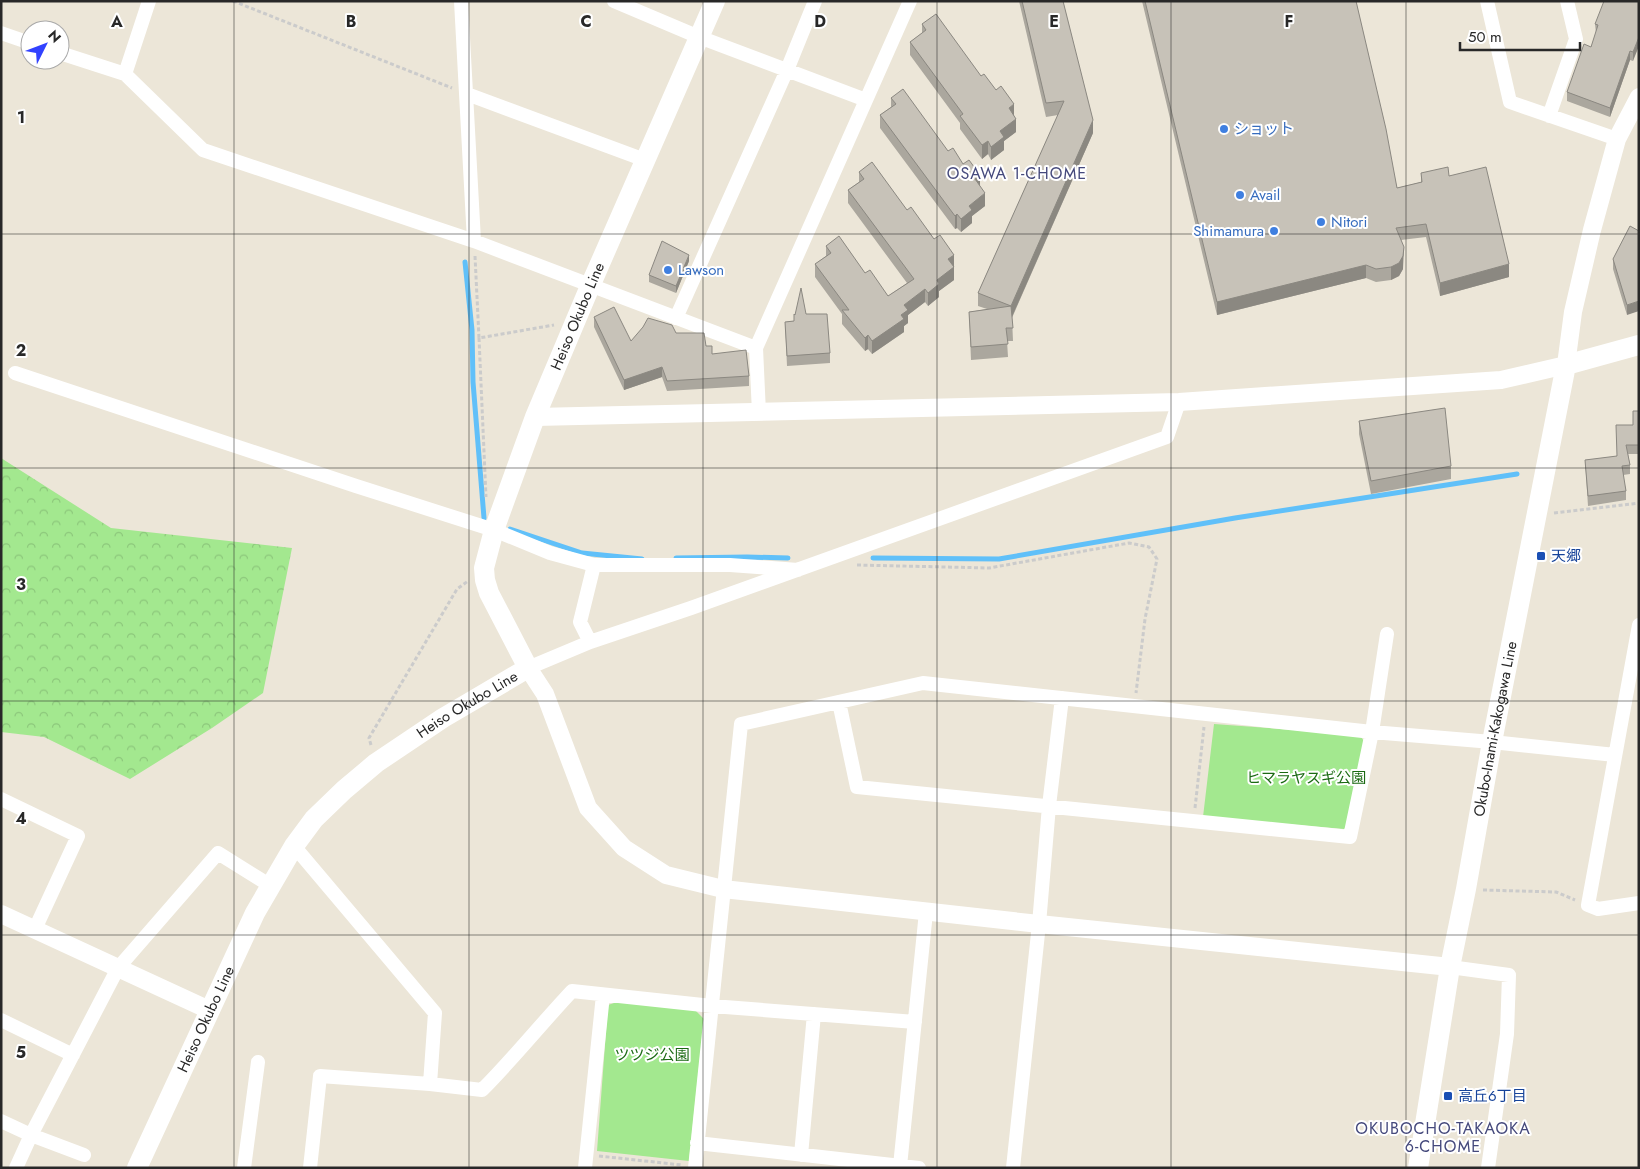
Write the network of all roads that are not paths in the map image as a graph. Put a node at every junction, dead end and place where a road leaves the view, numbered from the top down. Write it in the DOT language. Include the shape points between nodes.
graph roads {
  1 [pos="149,1"];
  2 [pos="460,1"];
  3 [pos="614,1"];
  4 [pos="715,1"];
  5 [pos="815,1"];
  6 [pos="910,1"];
  7 [pos="1487,1"];
  8 [pos="1567,1"];
  9 [pos="1,33"];
  10 [pos="699,37"];
  11 [pos="20,40"];
  12 [pos="70,56"];
  13 [pos="787,70"];
  14 [pos="125,74"];
  15 [pos="467,94"];
  16 [pos="1639,97"];
  17 [pos="866,100"];
  18 [pos="1549,116"];
  19 [pos="1617,139"];
  20 [pos="645,160"];
  21 [pos="474,241"];
  22 [pos="591,284"];
  23 [pos="676,318"];
  24 [pos="1639,344"];
  25 [pos="756,348"];
  26 [pos="1566,365"];
  27 [pos="15,373"];
  28 [pos="1179,402"];
  29 [pos="758,413"];
  30 [pos="535,417"];
  31 [pos="497,522"];
  32 [pos="594,565"];
  33 [pos="798,570"];
  34 [pos="1639,625"];
  35 [pos="1387,634"];
  36 [pos="590,642"];
  37 [pos="528,668"];
  38 [pos="1062,698"];
  39 [pos="838,702"];
  40 [pos="1372,732"];
  41 [pos="1492,742"];
  42 [pos="1615,755"];
  43 [pos="1,799"];
  44 [pos="1049,806"];
  45 [pos="294,846"];
  46 [pos="271,886"];
  47 [pos="723,889"];
  48 [pos="1639,903"];
  49 [pos="926,912"];
  50 [pos="1,914"];
  51 [pos="1039,924"];
  52 [pos="35,929"];
  53 [pos="1450,967"];
  54 [pos="118,968"];
  55 [pos="603,995"];
  56 [pos="712,1006"];
  57 [pos="209,1010"];
  58 [pos="814,1014"];
  59 [pos="1,1020"];
  60 [pos="915,1022"];
  61 [pos="73,1055"];
  62 [pos="258,1062"];
  63 [pos="430,1084"];
  64 [pos="1,1121"];
  65 [pos="31,1135"];
  66 [pos="697,1144"];
  67 [pos="84,1155"];
  68 [pos="801,1155"];
  69 [pos="585,1161"];
  70 [pos="900,1166"];
  71 [pos="695,1167"];
  72 [pos="16,1168"];
  73 [pos="137,1168"];
  74 [pos="244,1168"];
  75 [pos="310,1168"];
  76 [pos="919,1168"];
  77 [pos="1013,1168"];
  78 [pos="1418,1168"];
  79 [pos="1488,1168"];
  1 -- 14 [label="street"];
  2 -- 15 [label="street"];
  3 -- 10 [label="street"];
  4 -- 10 [label="main road, Heiso Okubo Line"];
  5 -- 13 [label="street"];
  6 -- 17 [label="street"];
  7 -- 18 [label="street" via="1510,102"];
  8 -- 18 [label="street" via="1576,39"];
  9 -- 11 [label="street"];
  10 -- 13 [label="street"];
  10 -- 20 [label="main road, Heiso Okubo Line"];
  12 -- 14 [label="street"];
  13 -- 17 [label="street"];
  13 -- 23 [label="street"];
  14 -- 21 [label="street" via="202,150"];
  15 -- 20 [label="street"];
  15 -- 21 [label="street"];
  16 -- 19 [label="street"];
  17 -- 25 [label="street"];
  18 -- 19 [label="street"];
  19 -- 26 [label="street" via="1573,312"];
  20 -- 22 [label="main road, Heiso Okubo Line"];
  21 -- 22 [label="street"];
  22 -- 23 [label="street"];
  22 -- 30 [label="main road, Heiso Okubo Line"];
  23 -- 25 [label="street"];
  24 -- 26 [label="main road"];
  25 -- 29 [label="street"];
  26 -- 28 [label="street" via="1501,380"];
  26 -- 41 [label="main road, Okubo-Inami-Kakogawa Line"];
  27 -- 31 [label="street" via="356,486"];
  28 -- 29 [label="street"];
  28 -- 33 [label="street" via="1167,437"];
  29 -- 30 [label="street"];
  30 -- 31 [label="main road, Heiso Okubo Line"];
  31 -- 32 [label="street" via="550,553"];
  31 -- 37 [label="main road, Heiso Okubo Line" via="484,568 485,580"];
  32 -- 33 [label="street" via="730,565"];
  32 -- 36 [label="street" via="580,622"];
  33 -- 36 [label="street"];
  34 -- 42 [label="street"];
  35 -- 40 [label="street"];
  36 -- 37 [label="street"];
  37 -- 45 [label="main road, Heiso Okubo Line" via="443,718 376,763 314,819"];
  37 -- 47 [label="street" via="545,694 588,808 624,848 666,875"];
  38 -- 39 [label="street" via="923,683"];
  38 -- 40 [label="street"];
  38 -- 44 [label="street"];
  39 -- 44 [label="street" via="857,787"];
  39 -- 47 [label="street" via="740,724"];
  40 -- 41 [label="street"];
  40 -- 44 [label="street" via="1350,837"];
  41 -- 42 [label="street"];
  41 -- 53 [label="main road, Okubo-Inami-Kakogawa Line"];
  42 -- 48 [label="street" via="1588,905 1598,909"];
  43 -- 52 [label="street" via="78,836"];
  44 -- 51 [label="street"];
  45 -- 46 [label="main road, Heiso Okubo Line"];
  45 -- 63 [label="street" via="435,1013"];
  46 -- 54 [label="street" via="218,854"];
  46 -- 57 [label="main road, Heiso Okubo Line"];
  47 -- 49 [label="street"];
  47 -- 56 [label="street"];
  49 -- 51 [label="street"];
  49 -- 60 [label="street"];
  50 -- 52 [label="street"];
  51 -- 53 [label="street"];
  51 -- 77 [label="street"];
  52 -- 54 [label="street"];
  53 -- 78 [label="main road, Okubo-Inami-Kakogawa Line"];
  53 -- 79 [label="street" via="1509,975 1507,1034"];
  54 -- 57 [label="street"];
  54 -- 61 [label="street"];
  55 -- 56 [label="street"];
  55 -- 63 [label="street" via="572,991 482,1090"];
  55 -- 69 [label="street"];
  56 -- 58 [label="street"];
  56 -- 66 [label="street"];
  57 -- 73 [label="main road, Heiso Okubo Line"];
  58 -- 60 [label="street"];
  58 -- 68 [label="street"];
  59 -- 61 [label="street"];
  60 -- 70 [label="street"];
  61 -- 65 [label="street"];
  62 -- 74 [label="street"];
  63 -- 75 [label="street" via="320,1076"];
  64 -- 65 [label="street"];
  65 -- 67 [label="street"];
  65 -- 72 [label="street"];
  66 -- 68 [label="street"];
  66 -- 71 [label="street"];
  68 -- 70 [label="street"];
  70 -- 76 [label="street"];
}
